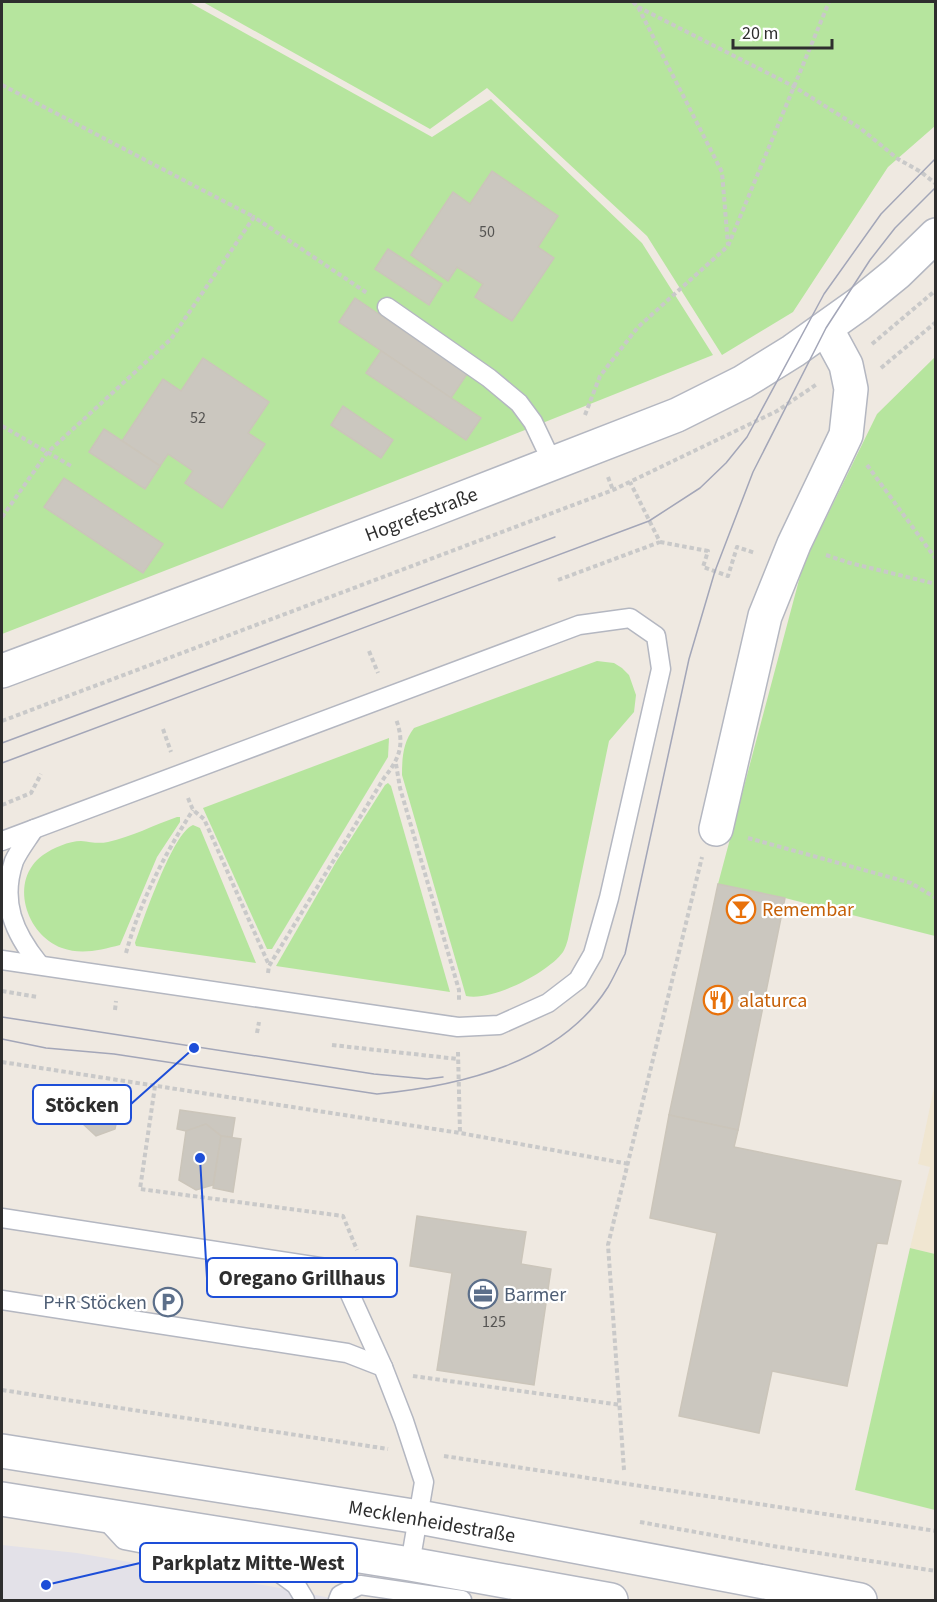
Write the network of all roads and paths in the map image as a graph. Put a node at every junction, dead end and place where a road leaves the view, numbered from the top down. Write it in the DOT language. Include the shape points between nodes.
graph roads {
  1 [pos="633,2"];
  2 [pos="829,2"];
  3 [pos="638,7"];
  4 [pos="2,85"];
  5 [pos="793,86"];
  6 [pos="936,184"];
  7 [pos="254,218"];
  8 [pos="936,235"];
  9 [pos="728,246"];
  10 [pos="936,290"];
  11 [pos="387,307"];
  12 [pos="936,322"];
  13 [pos="826,328"];
  14 [pos="848,377"];
  15 [pos="2,426"];
  16 [pos="846,435"];
  17 [pos="597,447"];
  18 [pos="47,453"];
  19 [pos="553,464"];
  20 [pos="71,466"];
  21 [pos="630,482"];
  22 [pos="2,517"];
  23 [pos="660,542"];
  24 [pos="791,554"];
  25 [pos="936,559"];
  26 [pos="558,580"];
  27 [pos="936,584"];
  28 [pos="2,670"];
  29 [pos="387,696"];
  30 [pos="2,721"];
  31 [pos="396,763"];
  32 [pos="41,774"];
  33 [pos="179,775"];
  34 [pos="2,805"];
  35 [pos="193,810"];
  36 [pos="34,829"];
  37 [pos="716,829"];
  38 [pos="2,841"];
  39 [pos="936,898"];
  40 [pos="2,960"];
  41 [pos="39,964"];
  42 [pos="269,966"];
  43 [pos="120,976"];
  44 [pos="2,991"];
  45 [pos="38,997"];
  46 [pos="263,998"];
  47 [pos="458,1027"];
  48 [pos="332,1045"];
  49 [pos="458,1059"];
  50 [pos="2,1062"];
  51 [pos="155,1086"];
  52 [pos="460,1133"];
  53 [pos="629,1164"];
  54 [pos="2,1218"];
  55 [pos="361,1258"];
  56 [pos="2,1300"];
  57 [pos="382,1367"];
  58 [pos="413,1386"];
  59 [pos="2,1390"];
  60 [pos="621,1405"];
  61 [pos="440,1447"];
  62 [pos="2,1451"];
  63 [pos="414,1453"];
  64 [pos="445,1457"];
  65 [pos="624,1470"];
  66 [pos="2,1499"];
  67 [pos="100,1515"];
  68 [pos="419,1517"];
  69 [pos="936,1531"];
  70 [pos="410,1564"];
  71 [pos="540,1595"];
  72 [pos="305,1600"];
  73 [pos="338,1600"];
  74 [pos="462,1600"];
  75 [pos="611,1600"];
  76 [pos="860,1600"];
  1 -- 3 [label="path"];
  2 -- 5 [label="path"];
  3 -- 5 [label="path"];
  3 -- 9 [label="path" via="722,172"];
  4 -- 7 [label="path"];
  5 -- 6 [label="path" via="860,128"];
  5 -- 9 [label="path"];
  7 -- 11 [label="path"];
  7 -- 18 [label="path" via="171,339"];
  8 -- 13 [label="street, Hogrefestraße" via="897,273"];
  9 -- 17 [label="path" via="638,327 600,376 584,418"];
  10 -- 14 [label="path"];
  11 -- 19 [label="lane" via="519,403"];
  12 -- 14 [label="path" via="893,359"];
  13 -- 14 [label="street"];
  13 -- 17 [label="street, Hogrefestraße" via="743,382 677,415"];
  14 -- 16 [label="street"];
  14 -- 21 [label="path"];
  15 -- 18 [label="path"];
  16 -- 24 [label="street"];
  16 -- 25 [label="path"];
  17 -- 19 [label="street, Hogrefestraße"];
  18 -- 20 [label="path"];
  18 -- 22 [label="path"];
  19 -- 28 [label="street, Hogrefestraße"];
  21 -- 23 [label="path"];
  21 -- 30 [label="path"];
  23 -- 24 [label="path" via="708,551 703,567 728,576 737,547"];
  23 -- 26 [label="path"];
  24 -- 27 [label="path"];
  24 -- 37 [label="street" via="765,616"];
  29 -- 31 [label="path" via="402,735"];
  29 -- 33 [label="lane"];
  29 -- 47 [label="lane" via="579,625 630,618 656,636 661,669 609,897 592,954 578,980 548,1003 499,1025"];
  31 -- 42 [label="path"];
  31 -- 47 [label="path" via="400,789 459,990"];
  32 -- 34 [label="path" via="31,793"];
  33 -- 35 [label="path"];
  33 -- 36 [label="lane"];
  35 -- 42 [label="path" via="204,819"];
  35 -- 43 [label="path" via="145,898"];
  36 -- 38 [label="lane"];
  36 -- 41 [label="lane" via="13,862 6,892 9,916 23,945"];
  37 -- 39 [label="path" via="911,883"];
  37 -- 53 [label="path" via="703,854"];
  40 -- 41 [label="lane"];
  41 -- 43 [label="lane"];
  42 -- 46 [label="path"];
  43 -- 46 [label="lane"];
  44 -- 45 [label="path"];
  46 -- 47 [label="lane"];
  47 -- 49 [label="path"];
  48 -- 49 [label="path"];
  49 -- 52 [label="path"];
  50 -- 51 [label="path"];
  51 -- 52 [label="path"];
  51 -- 55 [label="path" via="140,1189 343,1216"];
  52 -- 53 [label="path"];
  53 -- 60 [label="path" via="608,1245"];
  54 -- 57 [label="lane" via="339,1270"];
  56 -- 57 [label="lane" via="347,1353"];
  57 -- 63 [label="lane"];
  58 -- 60 [label="path" via="409,1375"];
  59 -- 63 [label="path"];
  60 -- 65 [label="path"];
  61 -- 64 [label="path"];
  62 -- 68 [label="street, Mecklenheidestraße"];
  63 -- 64 [label="path"];
  63 -- 68 [label="lane" via="424,1482"];
  64 -- 69 [label="path"];
  66 -- 67 [label="street"];
  67 -- 70 [label="street"];
  67 -- 72 [label="lane" via="124,1540 274,1569 297,1585"];
  68 -- 70 [label="lane"];
  68 -- 76 [label="street, Mecklenheidestraße"];
  70 -- 71 [label="street"];
  71 -- 75 [label="street"];
  73 -- 74 [label="lane" via="340,1595 360,1585"];
}
